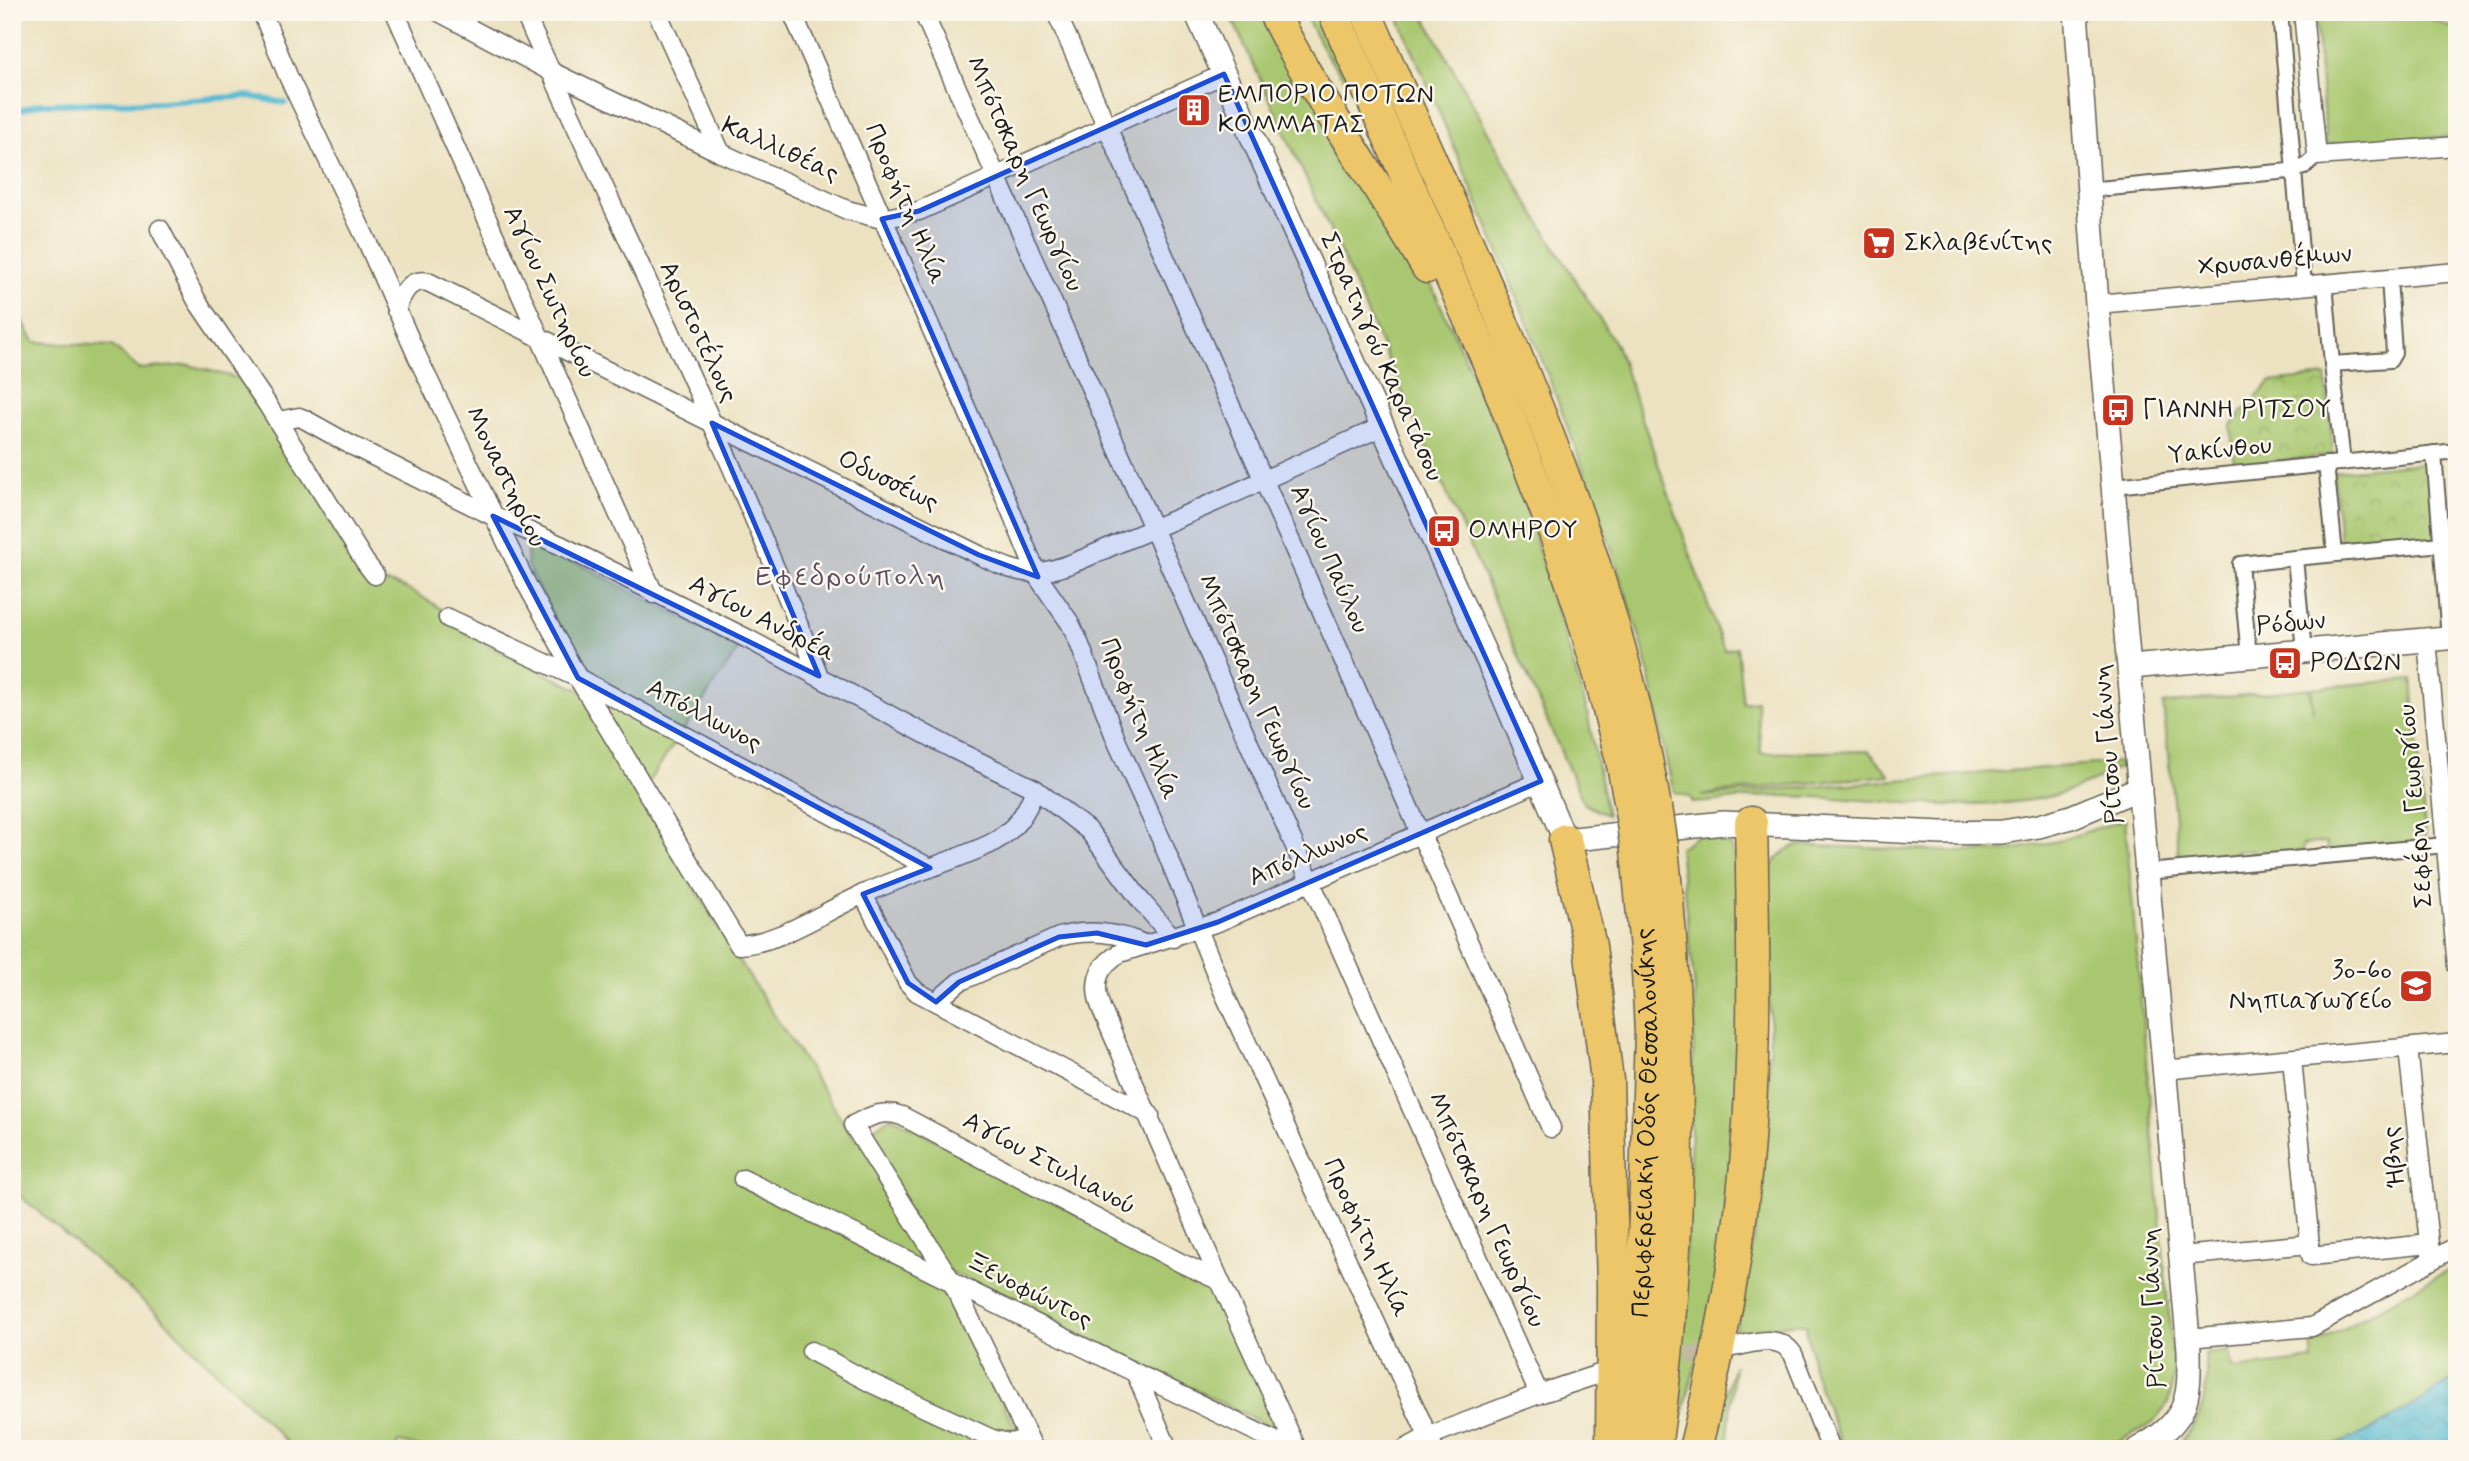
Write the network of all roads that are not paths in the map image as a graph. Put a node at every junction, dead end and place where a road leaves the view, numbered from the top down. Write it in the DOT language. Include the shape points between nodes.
graph roads {
  1 [pos="262,12"];
  2 [pos="395,12"];
  3 [pos="439,12"];
  4 [pos="524,12"];
  5 [pos="657,12"];
  6 [pos="792,12"];
  7 [pos="923,12"];
  8 [pos="1056,12"];
  9 [pos="1196,12"];
  10 [pos="1273,12"];
  11 [pos="1333,12"];
  12 [pos="1366,12"];
  13 [pos="2076,12"];
  14 [pos="2094,12"];
  15 [pos="2303,12"];
  16 [pos="2280,13"];
  17 [pos="2078,52"];
  18 [pos="551,71"];
  19 [pos="1224,74"];
  20 [pos="1108,126"];
  21 [pos="2457,146"];
  22 [pos="720,153"];
  23 [pos="2316,156"];
  24 [pos="2294,170"];
  25 [pos="997,176"];
  26 [pos="2088,190"];
  27 [pos="881,219"];
  28 [pos="160,229"];
  29 [pos="2457,272"];
  30 [pos="2389,278"];
  31 [pos="2325,283"];
  32 [pos="2304,285"];
  33 [pos="2097,304"];
  34 [pos="396,310"];
  35 [pos="542,340"];
  36 [pos="2332,364"];
  37 [pos="1507,416"];
  38 [pos="278,421"];
  39 [pos="712,423"];
  40 [pos="1381,428"];
  41 [pos="2457,451"];
  42 [pos="2434,453"];
  43 [pos="2343,463"];
  44 [pos="2326,464"];
  45 [pos="1264,478"];
  46 [pos="2115,486"];
  47 [pos="492,516"];
  48 [pos="1154,528"];
  49 [pos="2442,544"];
  50 [pos="2335,554"];
  51 [pos="2295,558"];
  52 [pos="1036,572"];
  53 [pos="375,575"];
  54 [pos="654,594"];
  55 [pos="448,618"];
  56 [pos="2444,639"];
  57 [pos="2304,651"];
  58 [pos="2249,656"];
  59 [pos="2131,667"];
  60 [pos="819,676"];
  61 [pos="578,678"];
  62 [pos="1541,781"];
  63 [pos="2140,788"];
  64 [pos="1035,789"];
  65 [pos="1644,809"];
  66 [pos="1751,823"];
  67 [pos="1422,834"];
  68 [pos="1565,840"];
  69 [pos="2446,845"];
  70 [pos="1649,848"];
  71 [pos="930,868"];
  72 [pos="2147,872"];
  73 [pos="1312,882"];
  74 [pos="863,894"];
  75 [pos="1198,930"];
  76 [pos="2455,930"];
  77 [pos="1173,938"];
  78 [pos="1146,945"];
  79 [pos="2457,966"];
  80 [pos="936,1002"];
  81 [pos="2457,1043"];
  82 [pos="2408,1048"];
  83 [pos="2292,1059"];
  84 [pos="2163,1070"];
  85 [pos="1150,1115"];
  86 [pos="1551,1128"];
  87 [pos="743,1179"];
  88 [pos="2310,1244"];
  89 [pos="2457,1246"];
  90 [pos="2430,1252"];
  91 [pos="2181,1256"];
  92 [pos="951,1280"];
  93 [pos="1220,1281"];
  94 [pos="2188,1338"];
  95 [pos="1733,1347"];
  96 [pos="811,1351"];
  97 [pos="1602,1373"];
  98 [pos="1136,1374"];
  99 [pos="1539,1394"];
  100 [pos="1431,1443"];
  101 [pos="1032,1444"];
  102 [pos="1168,1449"];
  103 [pos="1295,1449"];
  104 [pos="1405,1449"];
  105 [pos="1612,1449"];
  106 [pos="1629,1449"];
  107 [pos="1655,1449"];
  108 [pos="1695,1449"];
  109 [pos="1832,1449"];
  110 [pos="2138,1449"];
  1 -- 34 [label="street, Μοναστηρίου"];
  2 -- 35 [label="street, Αγίου Σωτηρίου"];
  3 -- 18 [label="street, Καλλιθέας"];
  4 -- 18 [label="street, Αριστοτέλους"];
  5 -- 22 [label="street"];
  6 -- 27 [label="street, Προφήτη Ηλία"];
  7 -- 25 [label="street, Μπότσκαρη Γεωργίου"];
  8 -- 20 [label="street, Αγίου Παύλου"];
  9 -- 19 [label="street, Στρατηγού Καρατάσου"];
  10 -- 37 [label="highway" via="1426,265"];
  11 -- 37 [label="highway, Περιφερειακή Οδός Θεσσαλονίκης" via="1495,379"];
  12 -- 65 [label="highway, Περιφερειακή Οδός Θεσσαλονίκης" via="1574,502 1613,622 1647,754"];
  13 -- 17 [label="street, Ρίτσου Γιάννη"];
  14 -- 17 [label="street"];
  15 -- 23 [label="street"];
  16 -- 24 [label="street"];
  17 -- 26 [label="street, Ρίτσου Γιάννη"];
  18 -- 22 [label="street, Καλλιθέας"];
  18 -- 39 [label="street, Αριστοτέλους"];
  19 -- 20 [label="street, Καλλιθέας"];
  19 -- 40 [label="street, Στρατηγού Καρατάσου"];
  20 -- 25 [label="street, Καλλιθέας"];
  20 -- 45 [label="street, Αγίου Παύλου"];
  21 -- 23 [label="street"];
  22 -- 27 [label="street, Καλλιθέας" via="847,210"];
  23 -- 24 [label="street"];
  24 -- 26 [label="street"];
  24 -- 32 [label="street"];
  25 -- 27 [label="street, Καλλιθέας" via="919,211"];
  25 -- 48 [label="street, Μπότσκαρη Γεωργίου"];
  26 -- 33 [label="street, Ρίτσου Γιάννη"];
  27 -- 52 [label="street, Προφήτη Ηλία"];
  28 -- 38 [label="street" via="197,301"];
  29 -- 30 [label="street, Χρυσανθέμων"];
  30 -- 31 [label="street, Χρυσανθέμων"];
  30 -- 36 [label="street" via="2394,353 2390,360"];
  31 -- 32 [label="street, Χρυσανθέμων"];
  31 -- 36 [label="street"];
  32 -- 33 [label="street, Χρυσανθέμων"];
  33 -- 46 [label="street, Ρίτσου Γιάννη"];
  34 -- 35 [label="street, Οδυσσέως" via="406,289 423,281"];
  34 -- 47 [label="street, Μοναστηρίου"];
  35 -- 39 [label="street, Οδυσσέως"];
  35 -- 54 [label="street, Αγίου Σωτηρίου"];
  36 -- 43 [label="street"];
  37 -- 65 [label="highway, Περιφερειακή Οδός Θεσσαλονίκης" via="1554,533 1621,760"];
  38 -- 47 [label="street, Αγίου Ανδρέα" via="304,419"];
  38 -- 53 [label="street"];
  39 -- 52 [label="street, Οδυσσέως" via="988,559 1014,570"];
  39 -- 60 [label="street, Αριστοτέλους"];
  40 -- 45 [label="street, Οδυσσέως"];
  40 -- 62 [label="street, Στρατηγού Καρατάσου"];
  41 -- 42 [label="street, Υακίνθου"];
  42 -- 43 [label="street, Υακίνθου"];
  42 -- 49 [label="street"];
  43 -- 44 [label="street, Υακίνθου"];
  44 -- 46 [label="street, Υακίνθου"];
  44 -- 50 [label="street"];
  45 -- 48 [label="street, Οδυσσέως"];
  45 -- 67 [label="street, Αγίου Παύλου"];
  46 -- 59 [label="street, Ρίτσου Γιάννη"];
  47 -- 54 [label="street, Αγίου Ανδρέα"];
  47 -- 61 [label="street, Μοναστηρίου"];
  48 -- 52 [label="street, Οδυσσέως"];
  48 -- 73 [label="street, Μπότσκαρη Γεωργίου"];
  49 -- 50 [label="street"];
  49 -- 56 [label="street"];
  50 -- 51 [label="street"];
  51 -- 57 [label="street"];
  51 -- 58 [label="street" via="2240,564"];
  52 -- 75 [label="street, Προφήτη Ηλία" via="1078,640"];
  54 -- 60 [label="street, Αγίου Ανδρέα"];
  55 -- 61 [label="street, Απόλλωνος"];
  56 -- 57 [label="street, Ρόδων"];
  56 -- 69 [label="street, Σεφέρη Γεωργίου"];
  57 -- 58 [label="street, Ρόδων"];
  58 -- 59 [label="street, Ρόδων"];
  59 -- 63 [label="street, Ρίτσου Γιάννη"];
  60 -- 64 [label="street, Αγίου Ανδρέα"];
  61 -- 71 [label="street, Απόλλωνος"];
  61 -- 74 [label="street, Μοναστηρίου" via="739,945 776,935"];
  62 -- 67 [label="street, Απόλλωνος"];
  62 -- 68 [label="street, Στρατηγού Καρατάσου"];
  63 -- 66 [label="street" via="2062,819 2001,832"];
  63 -- 72 [label="street, Ρίτσου Γιάννη"];
  64 -- 71 [label="street" via="1021,819 1007,834"];
  64 -- 77 [label="street, Αγίου Ανδρέα" via="1089,831"];
  65 -- 70 [label="highway, Περιφερειακή Οδός Θεσσαλονίκης, bridge"];
  66 -- 68 [label="street"];
  66 -- 108 [label="highway" via="1754,978 1748,1147 1724,1319"];
  67 -- 73 [label="street, Απόλλωνος"];
  67 -- 86 [label="street, Αγίου Παύλου"];
  68 -- 105 [label="highway" via="1590,946 1607,1080"];
  69 -- 72 [label="street"];
  69 -- 76 [label="street, Σεφέρη Γεωργίου"];
  70 -- 106 [label="highway, Περιφερειακή Οδός Θεσσαλονίκης" via="1651,1033 1640,1350"];
  70 -- 107 [label="highway, Περιφερειακή Οδός Θεσσαλονίκης" via="1673,973 1677,1054 1676,1218 1669,1340"];
  71 -- 74 [label="street"];
  72 -- 84 [label="street, Ρίτσου Γιάννη"];
  73 -- 75 [label="street, Απόλλωνος"];
  73 -- 99 [label="street, Μπότσκαρη Γεωργίου"];
  74 -- 80 [label="street" via="908,983"];
  75 -- 77 [label="street, Απόλλωνος"];
  75 -- 100 [label="street, Προφήτη Ηλία"];
  76 -- 79 [label="street, Σεφέρη Γεωργίου"];
  77 -- 78 [label="street, Απόλλωνος"];
  78 -- 80 [label="street" via="1097,933 1070,934 959,982"];
  78 -- 85 [label="street, Απόλλωνος" via="1106,962 1096,985 1100,1005"];
  80 -- 85 [label="street"];
  81 -- 82 [label="street"];
  82 -- 83 [label="street"];
  82 -- 90 [label="street, Ήβης"];
  83 -- 84 [label="street"];
  83 -- 88 [label="street"];
  84 -- 91 [label="street, Ρίτσου Γιάννη"];
  85 -- 93 [label="street"];
  87 -- 92 [label="street, Ξενοφώντος"];
  88 -- 90 [label="street" via="2311,1256"];
  88 -- 91 [label="street"];
  89 -- 90 [label="street"];
  90 -- 94 [label="street" via="2312,1327"];
  91 -- 94 [label="street, Ρίτσου Γιάννη"];
  92 -- 93 [label="street, Αγίου Στυλιανού" via="853,1125 880,1113 902,1116"];
  92 -- 98 [label="street, Ξενοφώντος"];
  92 -- 101 [label="street"];
  93 -- 103 [label="street"];
  94 -- 110 [label="street, Ρίτσου Γιάννη" via="2190,1374 2185,1404 2168,1430"];
  95 -- 109 [label="street" via="1771,1340 1788,1347"];
  96 -- 101 [label="street" via="992,1439"];
  97 -- 99 [label="street"];
  98 -- 102 [label="street"];
  98 -- 103 [label="street, Ξενοφώντος"];
  99 -- 100 [label="street"];
  100 -- 104 [label="street"];
}
